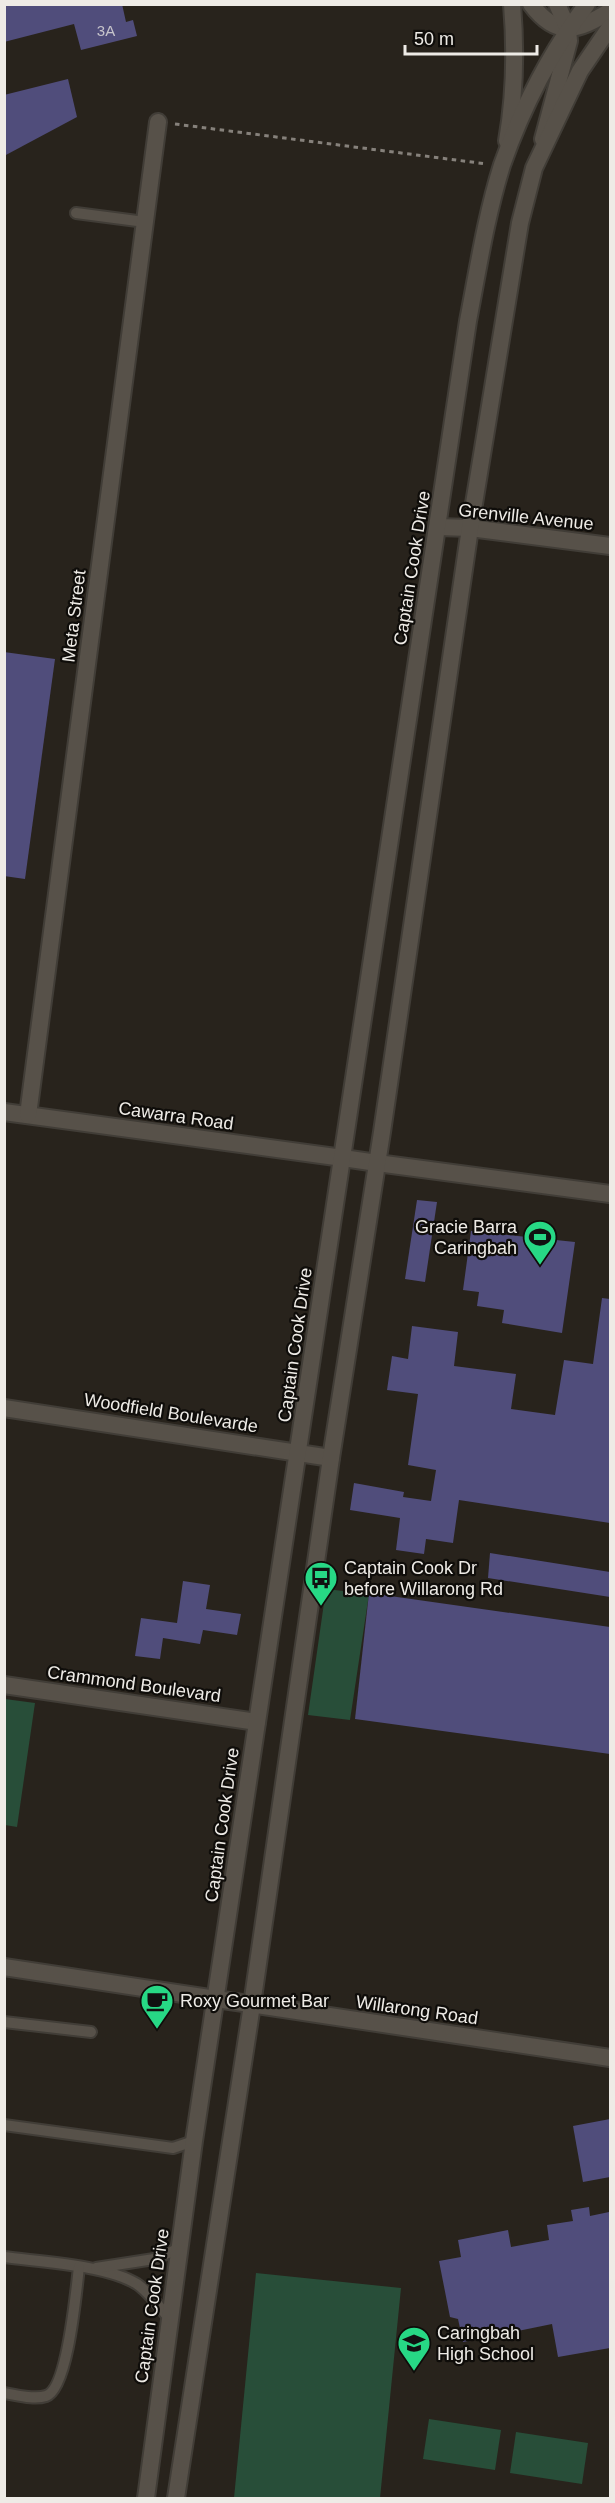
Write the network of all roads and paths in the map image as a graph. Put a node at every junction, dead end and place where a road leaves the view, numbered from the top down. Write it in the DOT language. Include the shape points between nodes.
graph roads {
  1 [pos="512,4"];
  2 [pos="531,4"];
  3 [pos="557,4"];
  4 [pos="587,4"];
  5 [pos="610,10"];
  6 [pos="610,27"];
  7 [pos="568,29"];
  8 [pos="158,122"];
  9 [pos="502,166"];
  10 [pos="534,168"];
  11 [pos="76,213"];
  12 [pos="145,222"];
  13 [pos="438,527"];
  14 [pos="470,528"];
  15 [pos="610,546"];
  16 [pos="4,1112"];
  17 [pos="28,1115"];
  18 [pos="343,1158"];
  19 [pos="378,1163"];
  20 [pos="610,1194"];
  21 [pos="4,1408"];
  22 [pos="299,1452"];
  23 [pos="331,1458"];
  24 [pos="4,1685"];
  25 [pos="257,1722"];
  26 [pos="4,1967"];
  27 [pos="216,1999"];
  28 [pos="252,2005"];
  29 [pos="4,2022"];
  30 [pos="91,2032"];
  31 [pos="610,2058"];
  32 [pos="4,2125"];
  33 [pos="194,2141"];
  34 [pos="180,2248"];
  35 [pos="4,2258"];
  36 [pos="84,2268"];
  37 [pos="170,2318"];
  38 [pos="4,2393"];
  39 [pos="146,2499"];
  40 [pos="176,2499"];
  1 -- 9 [label="main road" via="513,109"];
  2 -- 7 [label="main road" via="553,26"];
  3 -- 7 [label="main road"];
  4 -- 7 [label="main road, Captain Cook Drive"];
  5 -- 7 [label="main road" via="590,23"];
  6 -- 10 [label="main road" via="580,71"];
  7 -- 9 [label="main road, Captain Cook Drive" via="540,76"];
  7 -- 10 [label="main road" via="566,58"];
  8 -- 9 [label="path"];
  8 -- 12 [label="main road, Meta Street"];
  9 -- 13 [label="main road, Captain Cook Drive" via="468,321"];
  10 -- 14 [label="main road" via="519,223"];
  11 -- 12 [label="lane"];
  12 -- 17 [label="main road, Meta Street"];
  13 -- 14 [label="main road, Grenville Avenue"];
  13 -- 18 [label="main road, Captain Cook Drive"];
  14 -- 15 [label="main road, Grenville Avenue"];
  14 -- 19 [label="main road"];
  16 -- 17 [label="main road, Cawarra Road"];
  17 -- 18 [label="main road, Cawarra Road"];
  18 -- 19 [label="main road"];
  18 -- 22 [label="main road, Captain Cook Drive"];
  19 -- 20 [label="main road"];
  19 -- 23 [label="main road"];
  21 -- 22 [label="main road, Woodfield Boulevarde"];
  22 -- 23 [label="main road, Woodfield Boulevarde"];
  22 -- 25 [label="main road, Captain Cook Drive"];
  23 -- 28 [label="main road"];
  24 -- 25 [label="main road, Crammond Boulevard"];
  25 -- 27 [label="main road, Captain Cook Drive"];
  26 -- 27 [label="main road, Willarong Road"];
  27 -- 28 [label="main road, Willarong Road"];
  27 -- 33 [label="main road, Captain Cook Drive"];
  28 -- 31 [label="main road, Willarong Road"];
  28 -- 40 [label="main road"];
  29 -- 30 [label="lane"];
  32 -- 33 [label="lane" via="173,2148"];
  33 -- 34 [label="main road, Captain Cook Drive"];
  34 -- 36 [label="lane" via="154,2259"];
  34 -- 37 [label="main road, Captain Cook Drive"];
  35 -- 36 [label="lane"];
  36 -- 37 [label="lane" via="139,2285"];
  36 -- 38 [label="lane" via="64,2368 54,2391 34,2397"];
  37 -- 39 [label="main road, Captain Cook Drive"];
}
